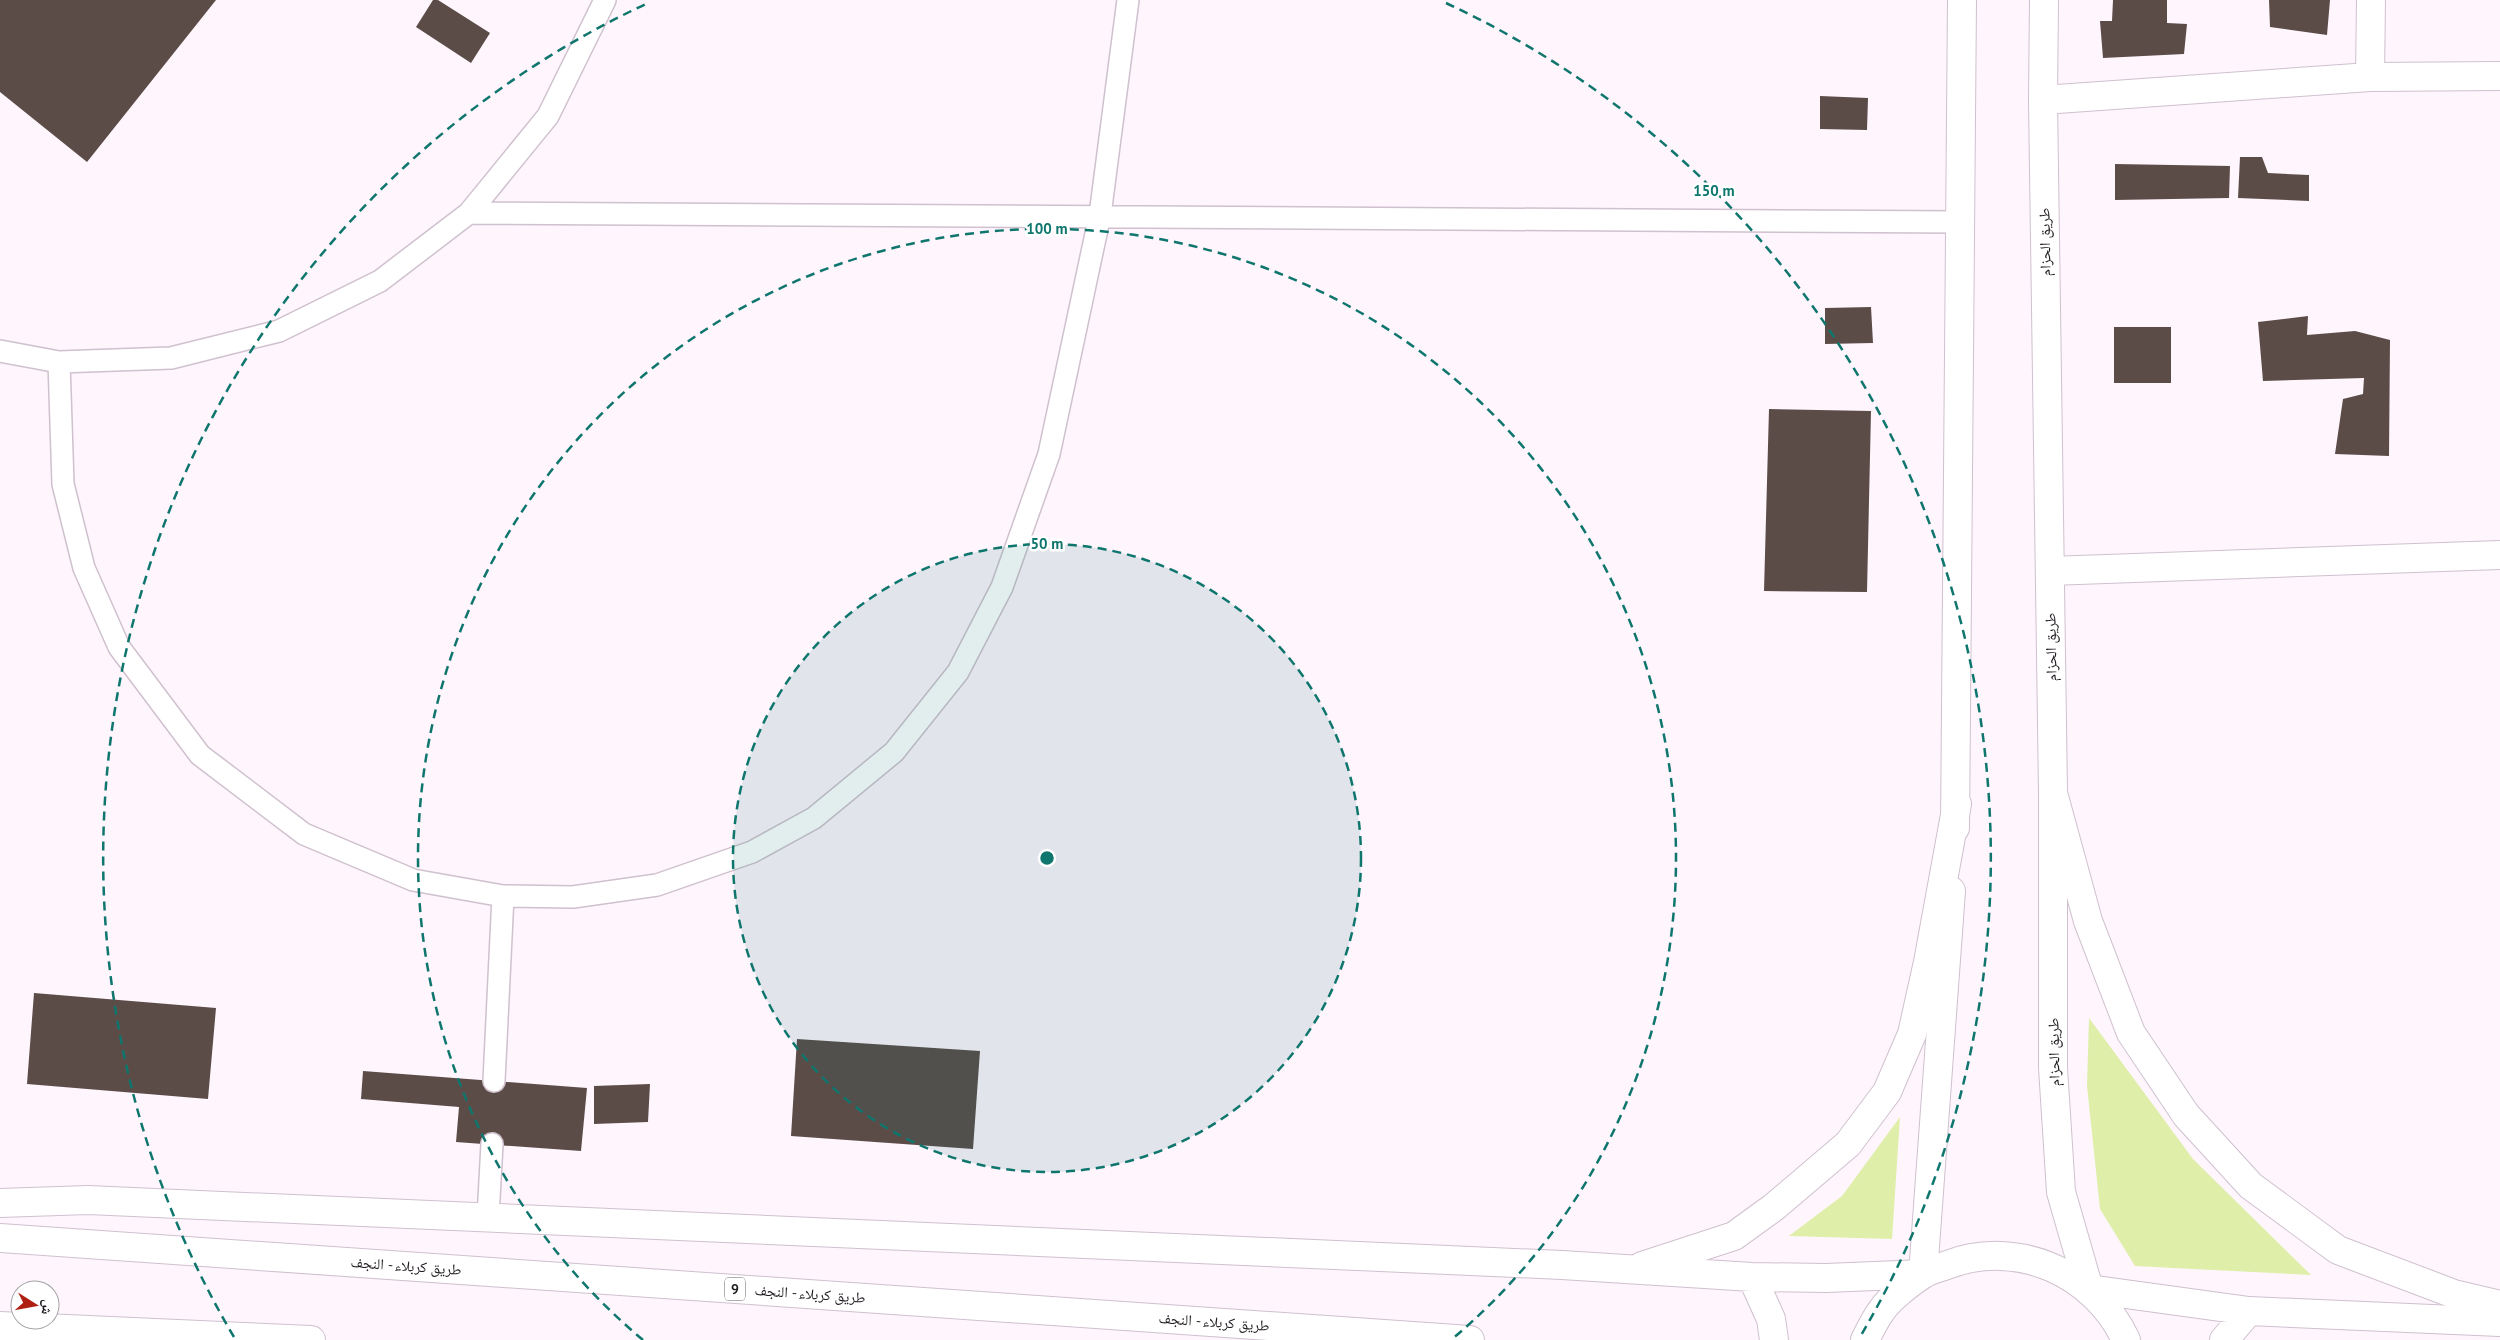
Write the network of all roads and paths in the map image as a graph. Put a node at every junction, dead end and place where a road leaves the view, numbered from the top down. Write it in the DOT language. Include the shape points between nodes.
graph roads {
  1 [pos="605,0"];
  2 [pos="1128,0"];
  3 [pos="1962,0"];
  4 [pos="2044,0"];
  5 [pos="2371,0"];
  6 [pos="2500,76"];
  7 [pos="2370,77"];
  8 [pos="2043,100"];
  9 [pos="469,213"];
  10 [pos="1100,215"];
  11 [pos="1961,222"];
  12 [pos="0,351"];
  13 [pos="58,362"];
  14 [pos="2500,555"];
  15 [pos="2050,571"];
  16 [pos="2053,793"];
  17 [pos="1957,804"];
  18 [pos="502,896"];
  19 [pos="494,1081"];
  20 [pos="492,1144"];
  21 [pos="0,1203"];
  22 [pos="488,1217"];
  23 [pos="0,1238"];
  24 [pos="1625,1271"];
  25 [pos="1923,1274"];
  26 [pos="1752,1277"];
  27 [pos="2089,1289"];
  28 [pos="2500,1305"];
  29 [pos="2249,1311"];
  30 [pos="2500,1322"];
  31 [pos="0,1326"];
  32 [pos="311,1340"];
  33 [pos="1470,1340"];
  34 [pos="1774,1340"];
  35 [pos="1865,1340"];
  36 [pos="2126,1340"];
  37 [pos="2224,1340"];
  1 -- 9 [label="lane" via="548,116"];
  2 -- 10 [label="lane"];
  3 -- 11 [label="main road"];
  4 -- 8 [label="main road, طريق الحزام"];
  5 -- 7 [label="main road"];
  6 -- 7 [label="main road"];
  7 -- 8 [label="main road"];
  8 -- 15 [label="main road, طريق الحزام"];
  9 -- 10 [label="lane"];
  9 -- 13 [label="lane" via="380,281 279,331 171,358"];
  10 -- 11 [label="lane"];
  10 -- 18 [label="lane" via="1049,454 1002,587 958,672 894,752 814,818 752,852 658,885 573,898"];
  11 -- 17 [label="main road"];
  12 -- 13 [label="lane"];
  13 -- 18 [label="lane" via="62,484 84,568 119,647 200,755 304,834 413,880"];
  14 -- 15 [label="main road"];
  15 -- 16 [label="main road, طريق الحزام"];
  16 -- 27 [label="main road, طريق الحزام" via="2054,1068 2061,1192"];
  16 -- 28 [label="main road" via="2088,921 2131,1033 2186,1115 2251,1186 2338,1250 2454,1294"];
  17 -- 24 [label="main road" via="1912,1034 1887,1092 1848,1144 1774,1207 1734,1236"];
  17 -- 25 [label="main road"];
  18 -- 19 [label="lane"];
  20 -- 22 [label="lane"];
  21 -- 22 [label="main road" via="88,1200"];
  22 -- 24 [label="main road" via="1562,1265"];
  23 -- 33 [label="main road, طريق کربلاء - النجف / 9"];
  24 -- 26 [label="main road"];
  25 -- 26 [label="main road"];
  25 -- 27 [label="main road" via="1965,1258 2008,1256 2052,1266"];
  25 -- 35 [label="main road" via="1882,1309"];
  26 -- 34 [label="main road" via="1771,1318"];
  27 -- 29 [label="main road"];
  27 -- 36 [label="main road" via="2118,1322"];
  29 -- 30 [label="main road"];
  29 -- 37 [label="main road"];
  31 -- 32 [label="main road"];
}
